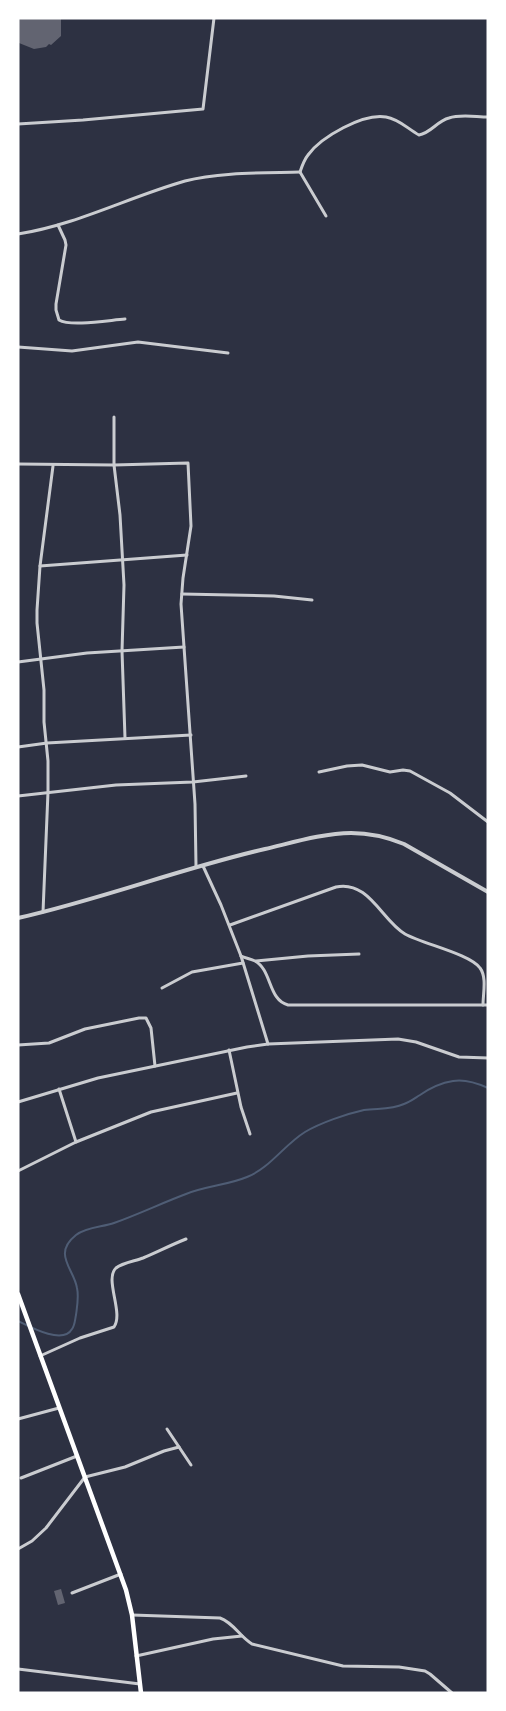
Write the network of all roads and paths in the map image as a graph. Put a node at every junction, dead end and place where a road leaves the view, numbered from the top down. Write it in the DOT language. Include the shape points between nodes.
graph roads {
  1 [pos="214,18"];
  2 [pos="488,117"];
  3 [pos="18,124"];
  4 [pos="300,172"];
  5 [pos="326,216"];
  6 [pos="58,225"];
  7 [pos="18,234"];
  8 [pos="125,319"];
  9 [pos="18,347"];
  10 [pos="228,353"];
  11 [pos="114,417"];
  12 [pos="18,464"];
  13 [pos="53,465"];
  14 [pos="114,465"];
  15 [pos="187,555"];
  16 [pos="122,560"];
  17 [pos="40,566"];
  18 [pos="182,594"];
  19 [pos="312,600"];
  20 [pos="184,647"];
  21 [pos="122,651"];
  22 [pos="41,659"];
  23 [pos="18,662"];
  24 [pos="190,735"];
  25 [pos="124,738"];
  26 [pos="47,743"];
  27 [pos="18,747"];
  28 [pos="319,772"];
  29 [pos="246,776"];
  30 [pos="193,782"];
  31 [pos="48,792"];
  32 [pos="18,796"];
  33 [pos="488,822"];
  34 [pos="202,865"];
  35 [pos="196,866"];
  36 [pos="488,892"];
  37 [pos="43,912"];
  38 [pos="18,918"];
  39 [pos="230,925"];
  40 [pos="359,954"];
  41 [pos="241,956"];
  42 [pos="256,961"];
  43 [pos="243,963"];
  44 [pos="162,988"];
  45 [pos="486,1005"];
  46 [pos="268,1044"];
  47 [pos="18,1045"];
  48 [pos="229,1050"];
  49 [pos="488,1058"];
  50 [pos="155,1066"];
  51 [pos="59,1089"];
  52 [pos="237,1093"];
  53 [pos="18,1102"];
  54 [pos="250,1134"];
  55 [pos="76,1142"];
  56 [pos="18,1171"];
  57 [pos="186,1239"];
  58 [pos="18,1294"];
  59 [pos="40,1356"];
  60 [pos="60,1408"];
  61 [pos="18,1419"];
  62 [pos="167,1429"];
  63 [pos="179,1447"];
  64 [pos="77,1456"];
  65 [pos="191,1465"];
  66 [pos="85,1477"];
  67 [pos="21,1478"];
  68 [pos="18,1549"];
  69 [pos="121,1574"];
  70 [pos="72,1593"];
  71 [pos="132,1615"];
  72 [pos="242,1636"];
  73 [pos="136,1656"];
  74 [pos="18,1669"];
  75 [pos="140,1684"];
  76 [pos="141,1693"];
  77 [pos="452,1693"];
  1 -- 3 [label="street" via="202,109"];
  2 -- 4 [label="street" via="449,118 419,135 395,119 368,118 346,126 315,148"];
  4 -- 5 [label="street"];
  4 -- 6 [label="street" via="184,181"];
  6 -- 7 [label="street"];
  6 -- 8 [label="street" via="66,240 56,304 59,320 76,323"];
  9 -- 10 [label="street" via="72,351 138,342"];
  11 -- 14 [label="street"];
  12 -- 13 [label="street"];
  13 -- 14 [label="street"];
  13 -- 17 [label="street"];
  14 -- 15 [label="street" via="188,463 192,517"];
  14 -- 16 [label="street"];
  15 -- 16 [label="street"];
  15 -- 18 [label="street"];
  16 -- 17 [label="street"];
  16 -- 21 [label="street"];
  17 -- 22 [label="street" via="37,623"];
  18 -- 19 [label="street"];
  18 -- 20 [label="street"];
  20 -- 21 [label="street"];
  20 -- 24 [label="street"];
  21 -- 22 [label="street"];
  21 -- 25 [label="street"];
  22 -- 23 [label="street"];
  22 -- 26 [label="street"];
  24 -- 25 [label="street"];
  24 -- 30 [label="street"];
  25 -- 26 [label="street"];
  26 -- 27 [label="street"];
  26 -- 31 [label="street"];
  28 -- 33 [label="street" via="362,765 390,772 410,771 450,793"];
  29 -- 30 [label="street"];
  30 -- 31 [label="street"];
  30 -- 35 [label="street"];
  31 -- 32 [label="street"];
  31 -- 37 [label="street"];
  34 -- 35 [label="street"];
  34 -- 36 [label="street" via="296,842 360,833 404,844"];
  34 -- 39 [label="street"];
  35 -- 37 [label="street"];
  37 -- 38 [label="street"];
  39 -- 41 [label="street"];
  39 -- 45 [label="street" via="327,890 351,886 405,934 480,967"];
  40 -- 42 [label="street"];
  41 -- 42 [label="street"];
  41 -- 43 [label="street"];
  42 -- 45 [label="street" via="280,1002 288,1005"];
  43 -- 44 [label="street" via="192,972"];
  43 -- 46 [label="street"];
  46 -- 48 [label="street"];
  46 -- 49 [label="street" via="398,1039 459,1057"];
  47 -- 50 [label="street" via="49,1043 85,1029 146,1018 151,1028"];
  48 -- 50 [label="street"];
  48 -- 52 [label="street"];
  50 -- 51 [label="street"];
  51 -- 53 [label="street"];
  51 -- 55 [label="street"];
  52 -- 54 [label="street"];
  52 -- 55 [label="street" via="151,1112"];
  55 -- 56 [label="street"];
  57 -- 59 [label="street" via="114,1270 118,1320 114,1327"];
  58 -- 59 [label="highway"];
  59 -- 60 [label="highway"];
  60 -- 61 [label="street"];
  60 -- 64 [label="highway"];
  62 -- 63 [label="street"];
  63 -- 65 [label="street"];
  63 -- 66 [label="street"];
  64 -- 66 [label="highway"];
  64 -- 67 [label="street"];
  66 -- 68 [label="street" via="46,1528"];
  66 -- 69 [label="highway"];
  69 -- 70 [label="street"];
  69 -- 71 [label="highway"];
  71 -- 72 [label="street" via="220,1618"];
  71 -- 73 [label="highway"];
  72 -- 73 [label="street"];
  72 -- 77 [label="street" via="252,1644 334,1665 425,1671"];
  73 -- 75 [label="highway"];
  74 -- 75 [label="street"];
  75 -- 76 [label="highway"];
}
